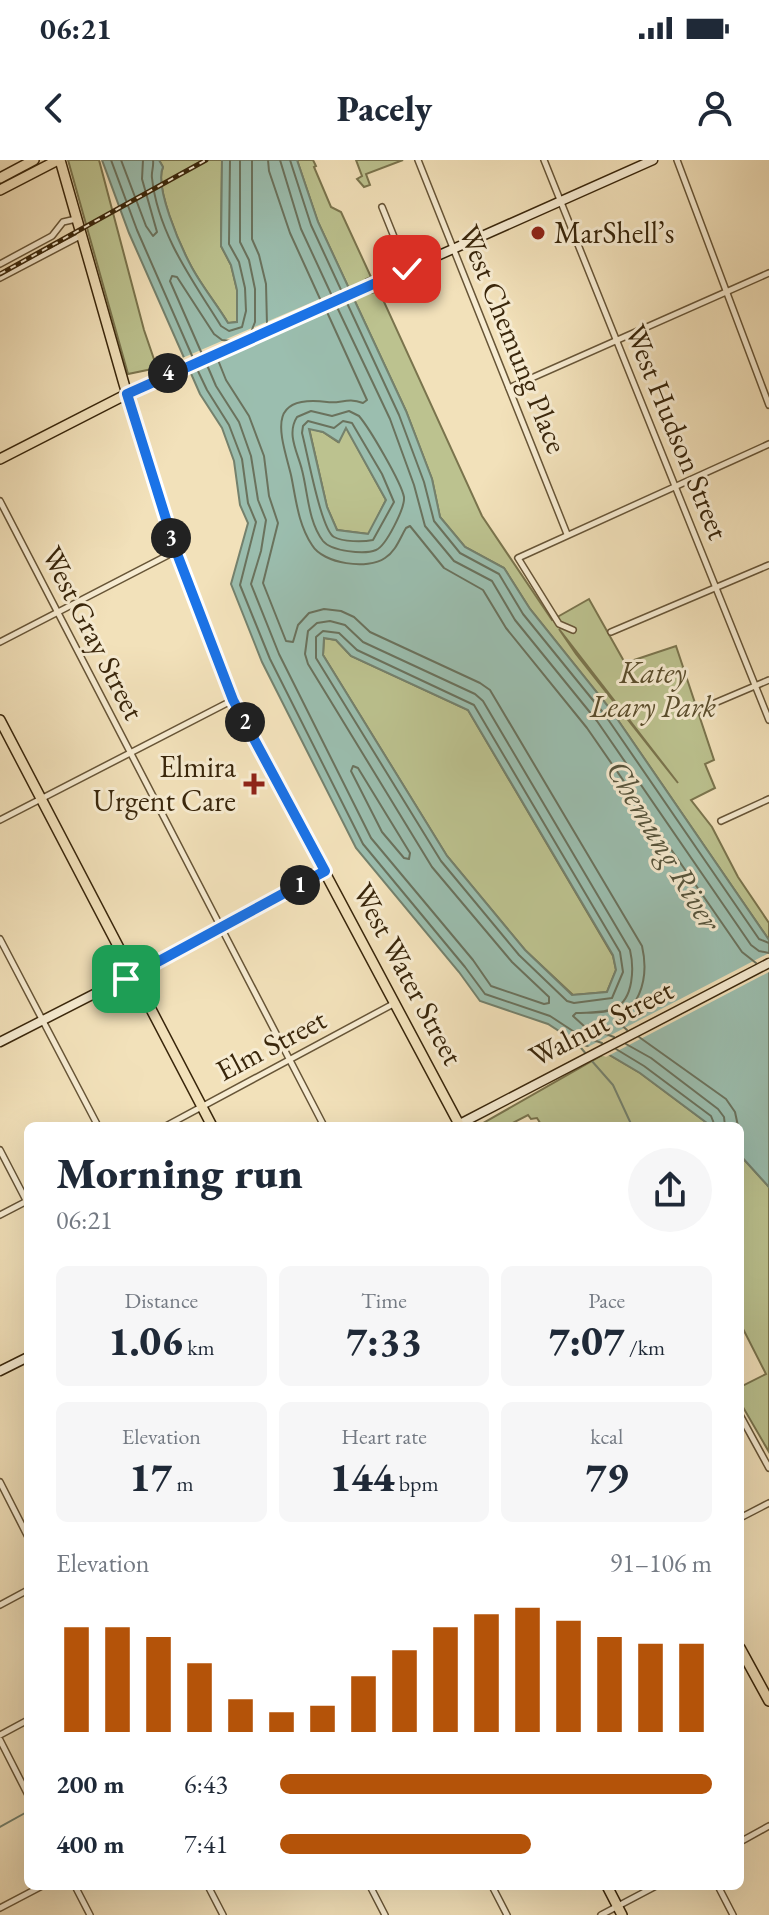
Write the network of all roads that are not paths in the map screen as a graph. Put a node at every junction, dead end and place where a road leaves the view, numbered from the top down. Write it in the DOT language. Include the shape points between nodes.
graph roads {
  1 [pos="34,160"];
  2 [pos="59,160"];
  3 [pos="418,160"];
  4 [pos="544,160"];
  5 [pos="653,160"];
  6 [pos="677,160"];
  7 [pos="0,178"];
  8 [pos="0,190"];
  9 [pos="559,201"];
  10 [pos="382,207"];
  11 [pos="77,218"];
  12 [pos="83,234"];
  13 [pos="453,248"];
  14 [pos="0,264"];
  15 [pos="407,269"];
  16 [pos="769,273"];
  17 [pos="0,278"];
  18 [pos="726,293"];
  19 [pos="616,340"];
  20 [pos="509,388"];
  21 [pos="127,394"];
  22 [pos="769,405"];
  23 [pos="769,444"];
  24 [pos="0,459"];
  25 [pos="673,486"];
  26 [pos="0,501"];
  27 [pos="567,534"];
  28 [pos="176,551"];
  29 [pos="769,565"];
  30 [pos="716,587"];
  31 [pos="58,612"];
  32 [pos="573,630"];
  33 [pos="611,632"];
  34 [pos="0,642"];
  35 [pos="769,680"];
  36 [pos="755,686"];
  37 [pos="233,700"];
  38 [pos="696,711"];
  39 [pos="0,720"];
  40 [pos="769,720"];
  41 [pos="130,752"];
  42 [pos="40,799"];
  43 [pos="769,799"];
  44 [pos="0,820"];
  45 [pos="721,821"];
  46 [pos="325,871"];
  47 [pos="222,928"];
  48 [pos="0,939"];
  49 [pos="769,963"];
  50 [pos="133,975"];
  51 [pos="396,1003"];
  52 [pos="43,1021"];
  53 [pos="0,1042"];
  54 [pos="290,1060"];
  55 [pos="202,1107"];
  56 [pos="96,1122"];
  57 [pos="174,1122"];
  58 [pos="210,1122"];
  59 [pos="322,1122"];
  60 [pos="457,1122"];
  61 [pos="465,1122"];
  62 [pos="0,1150"];
  63 [pos="24,1195"];
  64 [pos="24,1204"];
  65 [pos="0,1215"];
  66 [pos="24,1359"];
  67 [pos="0,1371"];
  68 [pos="744,1422"];
  69 [pos="769,1468"];
  70 [pos="0,1482"];
  71 [pos="769,1503"];
  72 [pos="744,1516"];
  73 [pos="24,1529"];
  74 [pos="24,1592"];
  75 [pos="0,1605"];
  76 [pos="744,1655"];
  77 [pos="769,1701"];
  78 [pos="24,1722"];
  79 [pos="0,1737"];
  80 [pos="24,1787"];
  81 [pos="769,1826"];
  82 [pos="744,1840"];
  83 [pos="34,1890"];
  84 [pos="77,1890"];
  85 [pos="210,1890"];
  86 [pos="372,1890"];
  87 [pos="494,1890"];
  88 [pos="609,1890"];
  89 [pos="650,1890"];
  90 [pos="720,1890"];
  91 [pos="0,1908"];
  92 [pos="620,1911"];
  93 [pos="90,1915"];
  94 [pos="223,1915"];
  95 [pos="385,1915"];
  96 [pos="507,1915"];
  97 [pos="601,1915"];
  98 [pos="733,1915"];
  1 -- 7 [label="main road"];
  2 -- 8 [label="main road"];
  2 -- 11 [label="main road, West Water Street"];
  3 -- 13 [label="street, West Chemung Place"];
  4 -- 9 [label="street, West Hudson Street"];
  5 -- 9 [label="street"];
  6 -- 18 [label="street"];
  9 -- 13 [label="street"];
  9 -- 19 [label="street, West Hudson Street"];
  10 -- 15 [label="street"];
  11 -- 12 [label="main road, West Water Street"];
  11 -- 14 [label="street"];
  12 -- 17 [label="street"];
  12 -- 21 [label="main road, West Water Street"];
  13 -- 15 [label="street"];
  13 -- 20 [label="street, West Chemung Place"];
  15 -- 21 [label="street"];
  16 -- 18 [label="street"];
  18 -- 19 [label="street"];
  18 -- 22 [label="street"];
  19 -- 20 [label="street"];
  19 -- 25 [label="street, West Hudson Street"];
  20 -- 27 [label="street, West Chemung Place"];
  21 -- 24 [label="main road"];
  21 -- 28 [label="main road, West Water Street"];
  23 -- 25 [label="street"];
  25 -- 27 [label="street"];
  25 -- 30 [label="street, West Hudson Street"];
  26 -- 31 [label="street, West Gray Street"];
  27 -- 32 [label="street" via="518,558 559,624"];
  28 -- 31 [label="street"];
  28 -- 37 [label="main road, West Water Street"];
  29 -- 30 [label="street"];
  30 -- 33 [label="street"];
  30 -- 36 [label="street, West Hudson Street"];
  31 -- 34 [label="street"];
  31 -- 41 [label="street, West Gray Street"];
  35 -- 36 [label="street"];
  36 -- 38 [label="street"];
  36 -- 40 [label="street, West Hudson Street"];
  37 -- 41 [label="street"];
  37 -- 46 [label="main road, West Water Street"];
  39 -- 42 [label="main road"];
  41 -- 42 [label="street"];
  41 -- 47 [label="street, West Gray Street"];
  42 -- 44 [label="street"];
  42 -- 50 [label="main road"];
  43 -- 45 [label="street"];
  46 -- 47 [label="street"];
  46 -- 51 [label="main road, West Water Street"];
  47 -- 50 [label="street"];
  47 -- 54 [label="street, West Gray Street"];
  48 -- 52 [label="street"];
  49 -- 61 [label="street, Walnut Street"];
  50 -- 52 [label="street"];
  50 -- 55 [label="main road"];
  51 -- 54 [label="street, Elm Street"];
  51 -- 60 [label="main road, West Water Street"];
  52 -- 53 [label="street"];
  52 -- 56 [label="street"];
  54 -- 55 [label="street, Elm Street"];
  54 -- 59 [label="street, West Gray Street"];
  55 -- 57 [label="street, Elm Street"];
  55 -- 58 [label="main road"];
  62 -- 63 [label="street"];
  64 -- 65 [label="street"];
  66 -- 67 [label="street"];
  68 -- 69 [label="street"];
  70 -- 73 [label="street"];
  71 -- 72 [label="street"];
  74 -- 75 [label="street"];
  76 -- 77 [label="main road"];
  78 -- 79 [label="street"];
  79 -- 80 [label="street"];
  81 -- 82 [label="street"];
  83 -- 91 [label="street"];
  84 -- 93 [label="street"];
  85 -- 94 [label="street"];
  86 -- 95 [label="street"];
  87 -- 96 [label="street"];
  88 -- 92 [label="main road"];
  89 -- 92 [label="street"];
  90 -- 98 [label="street"];
  92 -- 97 [label="street"];
}
